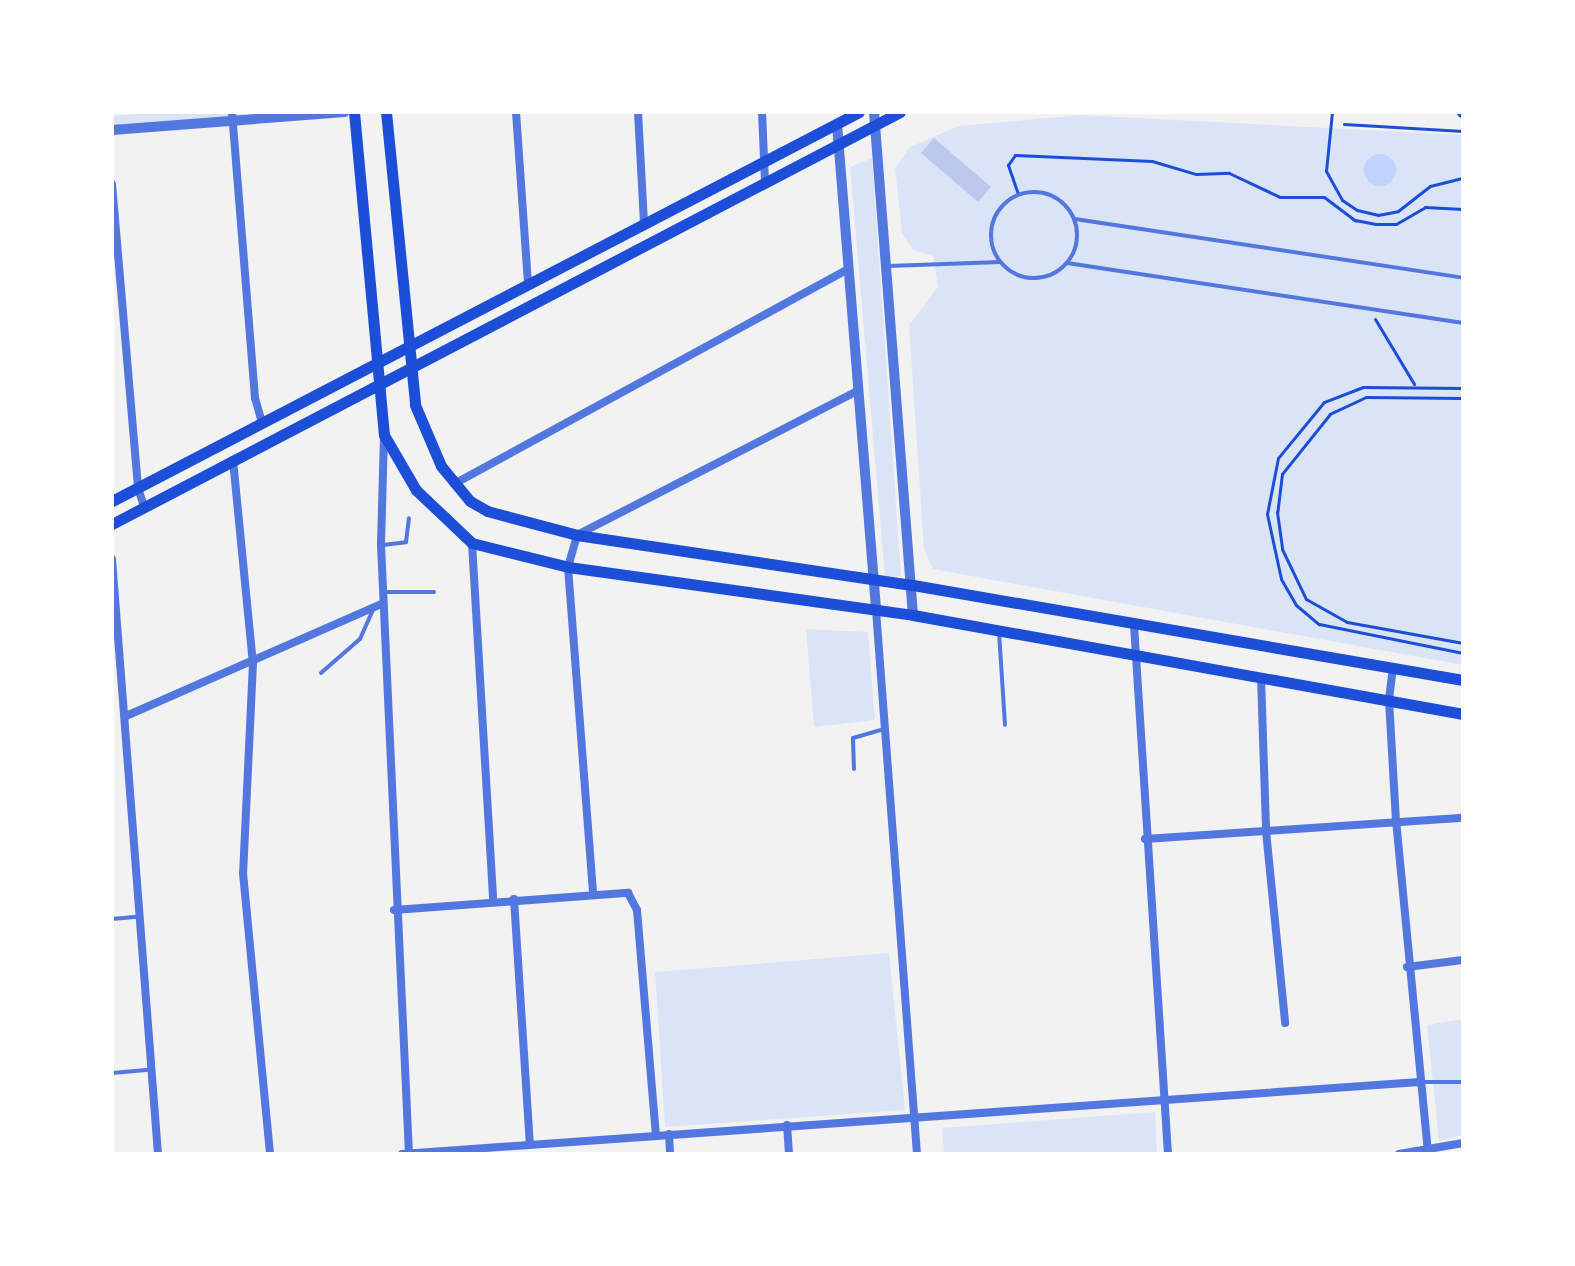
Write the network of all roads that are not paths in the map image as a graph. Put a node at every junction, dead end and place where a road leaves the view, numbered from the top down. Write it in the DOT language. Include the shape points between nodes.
graph roads {
  1 [pos="344,112"];
  2 [pos="354,112"];
  3 [pos="386,112"];
  4 [pos="516,112"];
  5 [pos="638,112"];
  6 [pos="762,112"];
  7 [pos="859,112"];
  8 [pos="874,112"];
  9 [pos="900,112"];
  10 [pos="233,117"];
  11 [pos="837,124"];
  12 [pos="874,126"];
  13 [pos="112,130"];
  14 [pos="840,144"];
  15 [pos="764,162"];
  16 [pos="765,182"];
  17 [pos="112,184"];
  18 [pos="1075,219"];
  19 [pos="644,224"];
  20 [pos="1000,262"];
  21 [pos="1067,263"];
  22 [pos="887,266"];
  23 [pos="847,270"];
  24 [pos="1463,278"];
  25 [pos="528,284"];
  26 [pos="1463,323"];
  27 [pos="406,347"];
  28 [pos="376,363"];
  29 [pos="408,367"];
  30 [pos="379,382"];
  31 [pos="857,391"];
  32 [pos="262,422"];
  33 [pos="384,435"];
  34 [pos="233,460"];
  35 [pos="454,484"];
  36 [pos="138,488"];
  37 [pos="112,501"];
  38 [pos="144,507"];
  39 [pos="409,518"];
  40 [pos="112,524"];
  41 [pos="577,535"];
  42 [pos="472,543"];
  43 [pos="381,545"];
  44 [pos="112,559"];
  45 [pos="568,567"];
  46 [pos="875,580"];
  47 [pos="913,585"];
  48 [pos="383,592"];
  49 [pos="434,592"];
  50 [pos="379,605"];
  51 [pos="876,610"];
  52 [pos="913,615"];
  53 [pos="1134,625"];
  54 [pos="999,630"];
  55 [pos="1132,654"];
  56 [pos="253,663"];
  57 [pos="1393,667"];
  58 [pos="321,673"];
  59 [pos="1261,677"];
  60 [pos="1463,680"];
  61 [pos="1389,700"];
  62 [pos="1463,714"];
  63 [pos="126,716"];
  64 [pos="1005,725"];
  65 [pos="884,729"];
  66 [pos="854,769"];
  67 [pos="1463,818"];
  68 [pos="1396,820"];
  69 [pos="1266,831"];
  70 [pos="1145,839"];
  71 [pos="593,892"];
  72 [pos="514,899"];
  73 [pos="493,901"];
  74 [pos="394,910"];
  75 [pos="141,916"];
  76 [pos="112,919"];
  77 [pos="1463,960"];
  78 [pos="1407,967"];
  79 [pos="1285,1023"];
  80 [pos="152,1070"];
  81 [pos="112,1073"];
  82 [pos="1419,1082"];
  83 [pos="1463,1082"];
  84 [pos="1164,1099"];
  85 [pos="914,1115"];
  86 [pos="787,1125"];
  87 [pos="669,1134"];
  88 [pos="656,1135"];
  89 [pos="1463,1143"];
  90 [pos="530,1144"];
  91 [pos="1427,1153"];
  92 [pos="158,1154"];
  93 [pos="270,1154"];
  94 [pos="402,1154"];
  95 [pos="409,1154"];
  96 [pos="670,1154"];
  97 [pos="789,1154"];
  98 [pos="917,1154"];
  99 [pos="1168,1154"];
  100 [pos="1399,1154"];
  1 -- 10 [label="street"];
  2 -- 28 [label="main road"];
  3 -- 27 [label="main road"];
  4 -- 25 [label="street"];
  5 -- 19 [label="street"];
  6 -- 15 [label="street"];
  7 -- 11 [label="main road"];
  8 -- 12 [label="street"];
  9 -- 12 [label="main road"];
  10 -- 13 [label="street"];
  10 -- 32 [label="street" via="255,398"];
  11 -- 14 [label="street"];
  11 -- 15 [label="main road"];
  12 -- 14 [label="main road"];
  12 -- 22 [label="street"];
  14 -- 16 [label="main road"];
  14 -- 23 [label="street"];
  15 -- 16 [label="street"];
  15 -- 19 [label="main road"];
  16 -- 29 [label="main road"];
  17 -- 36 [label="street"];
  18 -- 20 [label="lane" via="1058,198 1045,192 1018,194 997,211 992,224 990,238"];
  18 -- 21 [label="lane" via="1077,242"];
  18 -- 24 [label="lane"];
  19 -- 25 [label="main road"];
  20 -- 21 [label="lane" via="1033,278"];
  20 -- 22 [label="lane"];
  21 -- 26 [label="lane"];
  22 -- 47 [label="street"];
  23 -- 31 [label="street"];
  23 -- 35 [label="street"];
  25 -- 27 [label="main road"];
  27 -- 28 [label="main road"];
  27 -- 29 [label="main road"];
  28 -- 30 [label="main road"];
  28 -- 32 [label="main road"];
  29 -- 30 [label="main road"];
  29 -- 35 [label="main road" via="421,425"];
  30 -- 33 [label="main road"];
  30 -- 34 [label="main road"];
  31 -- 41 [label="street"];
  31 -- 46 [label="street"];
  32 -- 36 [label="main road"];
  33 -- 42 [label="main road" via="416,490"];
  33 -- 43 [label="street"];
  34 -- 38 [label="main road"];
  34 -- 56 [label="street"];
  35 -- 41 [label="main road" via="487,511"];
  36 -- 37 [label="main road"];
  36 -- 38 [label="street"];
  38 -- 40 [label="main road"];
  39 -- 43 [label="lane" via="406,542"];
  41 -- 45 [label="street"];
  41 -- 46 [label="main road"];
  42 -- 45 [label="main road"];
  42 -- 73 [label="street"];
  43 -- 48 [label="street"];
  44 -- 63 [label="street"];
  45 -- 51 [label="main road"];
  45 -- 71 [label="street"];
  46 -- 47 [label="main road"];
  46 -- 51 [label="street"];
  47 -- 52 [label="street"];
  47 -- 53 [label="main road"];
  48 -- 49 [label="lane"];
  48 -- 50 [label="street"];
  50 -- 56 [label="street"];
  50 -- 58 [label="lane" via="360,639"];
  50 -- 74 [label="street"];
  51 -- 52 [label="main road"];
  51 -- 65 [label="street"];
  52 -- 54 [label="main road"];
  53 -- 55 [label="street"];
  53 -- 57 [label="main road"];
  54 -- 55 [label="main road"];
  54 -- 64 [label="lane"];
  55 -- 59 [label="main road"];
  55 -- 70 [label="street"];
  56 -- 63 [label="street"];
  56 -- 93 [label="street" via="243,873"];
  57 -- 60 [label="main road"];
  57 -- 61 [label="street"];
  59 -- 61 [label="main road"];
  59 -- 69 [label="street"];
  61 -- 62 [label="main road"];
  61 -- 68 [label="street"];
  63 -- 75 [label="street"];
  65 -- 66 [label="lane" via="853,738"];
  65 -- 85 [label="street"];
  67 -- 68 [label="street"];
  68 -- 69 [label="street"];
  68 -- 78 [label="street"];
  69 -- 70 [label="street"];
  69 -- 79 [label="street"];
  70 -- 84 [label="street"];
  71 -- 72 [label="street"];
  71 -- 88 [label="street" via="628,893 637,910"];
  72 -- 73 [label="street"];
  72 -- 90 [label="street"];
  73 -- 74 [label="street"];
  74 -- 95 [label="street"];
  75 -- 76 [label="lane"];
  75 -- 80 [label="street"];
  77 -- 78 [label="street"];
  78 -- 82 [label="street"];
  80 -- 81 [label="lane"];
  80 -- 92 [label="street"];
  82 -- 83 [label="lane"];
  82 -- 84 [label="street"];
  82 -- 91 [label="street"];
  84 -- 85 [label="street"];
  84 -- 99 [label="street"];
  85 -- 86 [label="street"];
  85 -- 98 [label="street"];
  86 -- 87 [label="street"];
  86 -- 97 [label="street"];
  87 -- 88 [label="street"];
  87 -- 96 [label="street"];
  88 -- 90 [label="street"];
  89 -- 91 [label="street"];
  90 -- 95 [label="street"];
  91 -- 100 [label="street"];
  94 -- 95 [label="street"];
}
